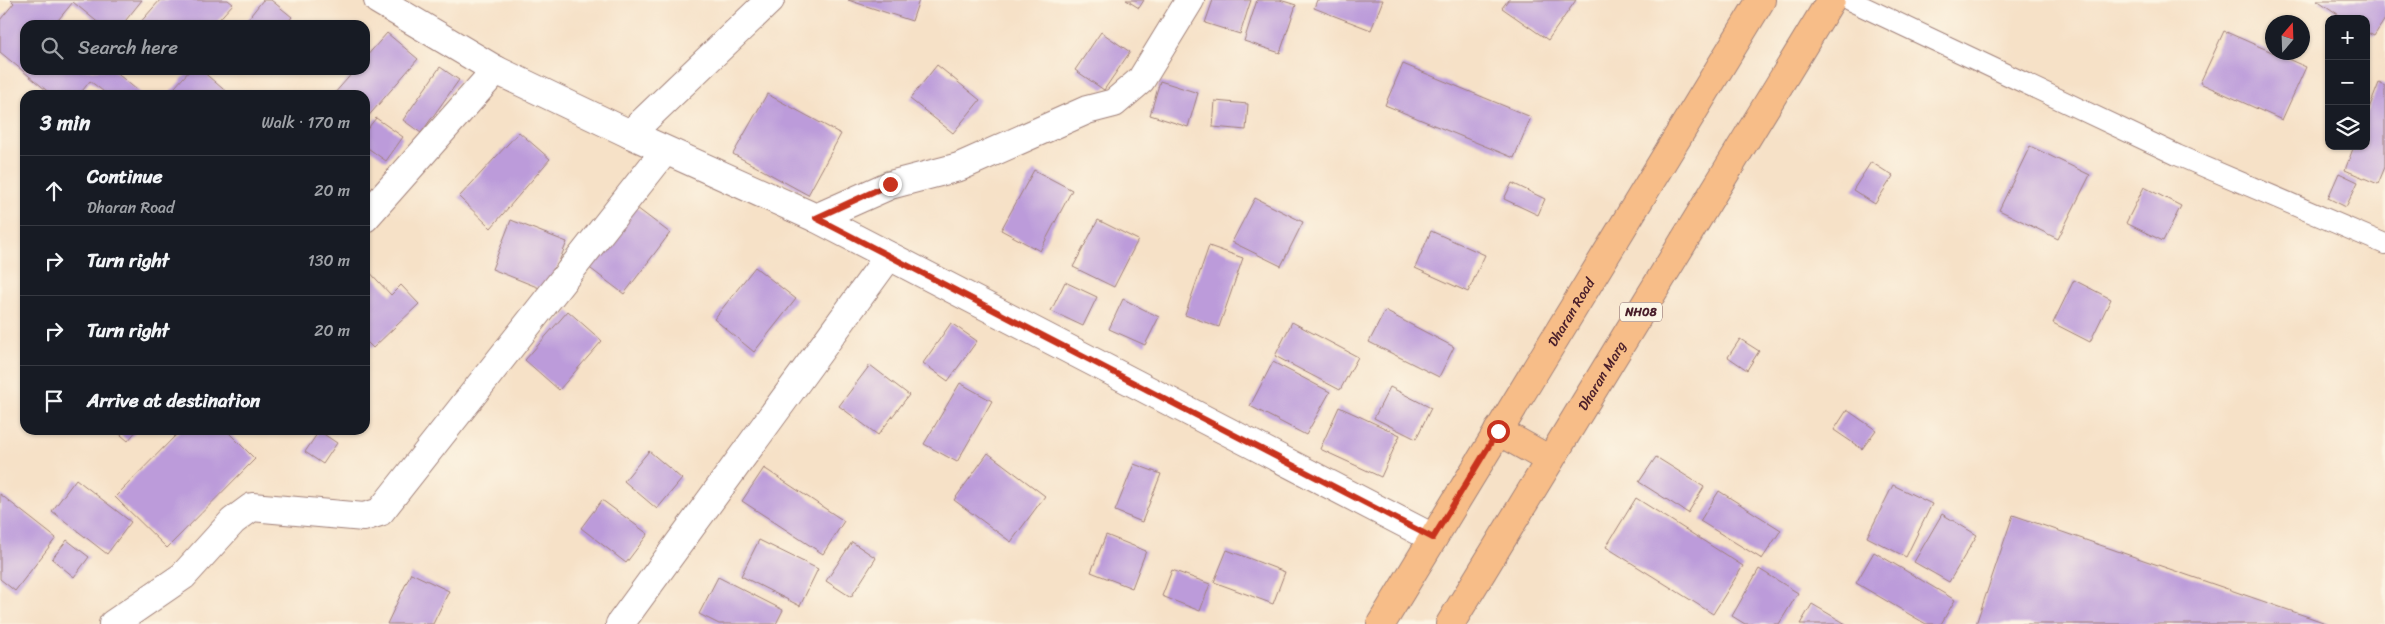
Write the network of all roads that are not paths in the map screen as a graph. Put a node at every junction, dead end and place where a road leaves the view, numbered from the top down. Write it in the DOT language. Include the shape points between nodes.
graph roads {
  1 [pos="378,0"];
  2 [pos="770,0"];
  3 [pos="1190,0"];
  4 [pos="1761,0"];
  5 [pos="1831,0"];
  6 [pos="1849,0"];
  7 [pos="496,70"];
  8 [pos="630,134"];
  9 [pos="664,152"];
  10 [pos="370,212"];
  11 [pos="816,218"];
  12 [pos="2385,244"];
  13 [pos="889,256"];
  14 [pos="1498,431"];
  15 [pos="1550,460"];
  16 [pos="1433,538"];
  17 [pos="113,624"];
  18 [pos="620,624"];
  19 [pos="1381,624"];
  20 [pos="1450,624"];
  1 -- 7 [label="street"];
  2 -- 8 [label="street"];
  3 -- 11 [label="street" via="1141,80 1114,103 1088,110 959,167 890,184"];
  4 -- 14 [label="main road, Dharan Road"];
  5 -- 15 [label="main road, Dharan Marg / NH08"];
  6 -- 12 [label="lane" via="2176,155"];
  7 -- 8 [label="street"];
  7 -- 10 [label="street"];
  8 -- 9 [label="street"];
  9 -- 11 [label="street"];
  9 -- 17 [label="street" via="380,512 364,517 252,507 233,521 183,576"];
  11 -- 13 [label="street"];
  13 -- 16 [label="street"];
  13 -- 18 [label="street"];
  14 -- 15 [label="main road"];
  14 -- 16 [label="main road, Dharan Road"];
  15 -- 20 [label="main road, Dharan Marg / NH08"];
  16 -- 19 [label="main road, Dharan Road"];
}
